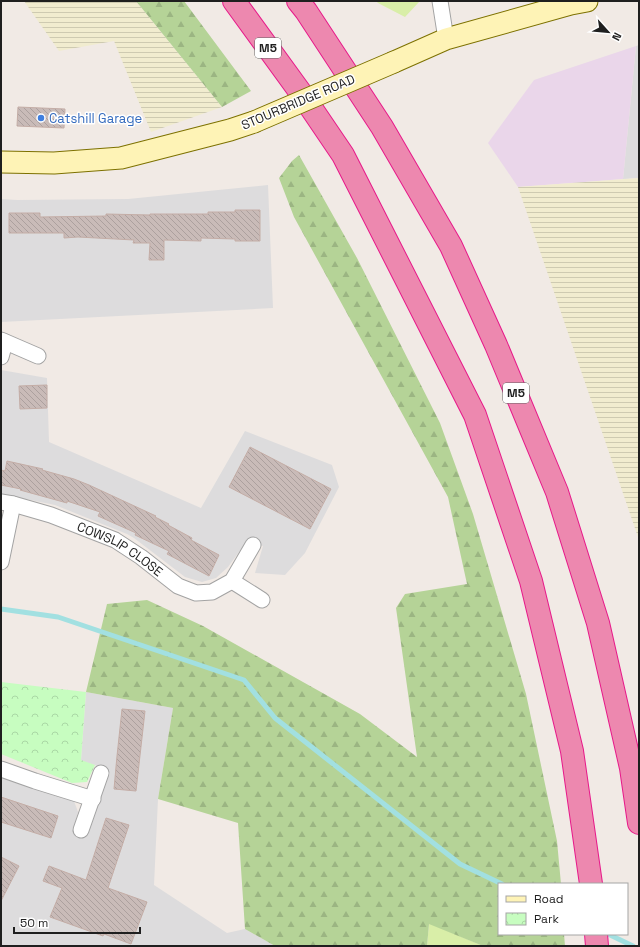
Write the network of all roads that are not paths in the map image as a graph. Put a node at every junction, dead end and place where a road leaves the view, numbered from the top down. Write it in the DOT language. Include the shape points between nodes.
graph roads {
  1 [pos="234,1"];
  2 [pos="298,1"];
  3 [pos="440,1"];
  4 [pos="587,1"];
  5 [pos="446,39"];
  6 [pos="1,162"];
  7 [pos="3,341"];
  8 [pos="38,356"];
  9 [pos="1,357"];
  10 [pos="7,503"];
  11 [pos="254,545"];
  12 [pos="1,562"];
  13 [pos="232,581"];
  14 [pos="262,600"];
  15 [pos="1,769"];
  16 [pos="101,773"];
  17 [pos="93,798"];
  18 [pos="639,823"];
  19 [pos="81,830"];
  20 [pos="591,883"];
  21 [pos="596,935"];
  22 [pos="597,946"];
  1 -- 20 [label="highway, M5" via="343,155 475,415 531,581 572,751"];
  2 -- 18 [label="highway, M5" via="382,127 451,246 496,345 557,492 598,623 631,768"];
  3 -- 5 [label="street"];
  4 -- 5 [label="main road, STOURBRIDGE ROAD"];
  5 -- 6 [label="main road, STOURBRIDGE ROAD, bridge" via="230,130 121,158 54,163"];
  7 -- 8 [label="street"];
  7 -- 9 [label="street"];
  10 -- 12 [label="street"];
  10 -- 13 [label="street, COWSLIP CLOSE" via="51,515 115,540 178,586 196,594 212,592"];
  11 -- 13 [label="street, COWSLIP CLOSE"];
  13 -- 14 [label="street"];
  15 -- 17 [label="street"];
  16 -- 17 [label="street"];
  17 -- 19 [label="street"];
  21 -- 22 [label="highway"];
}
